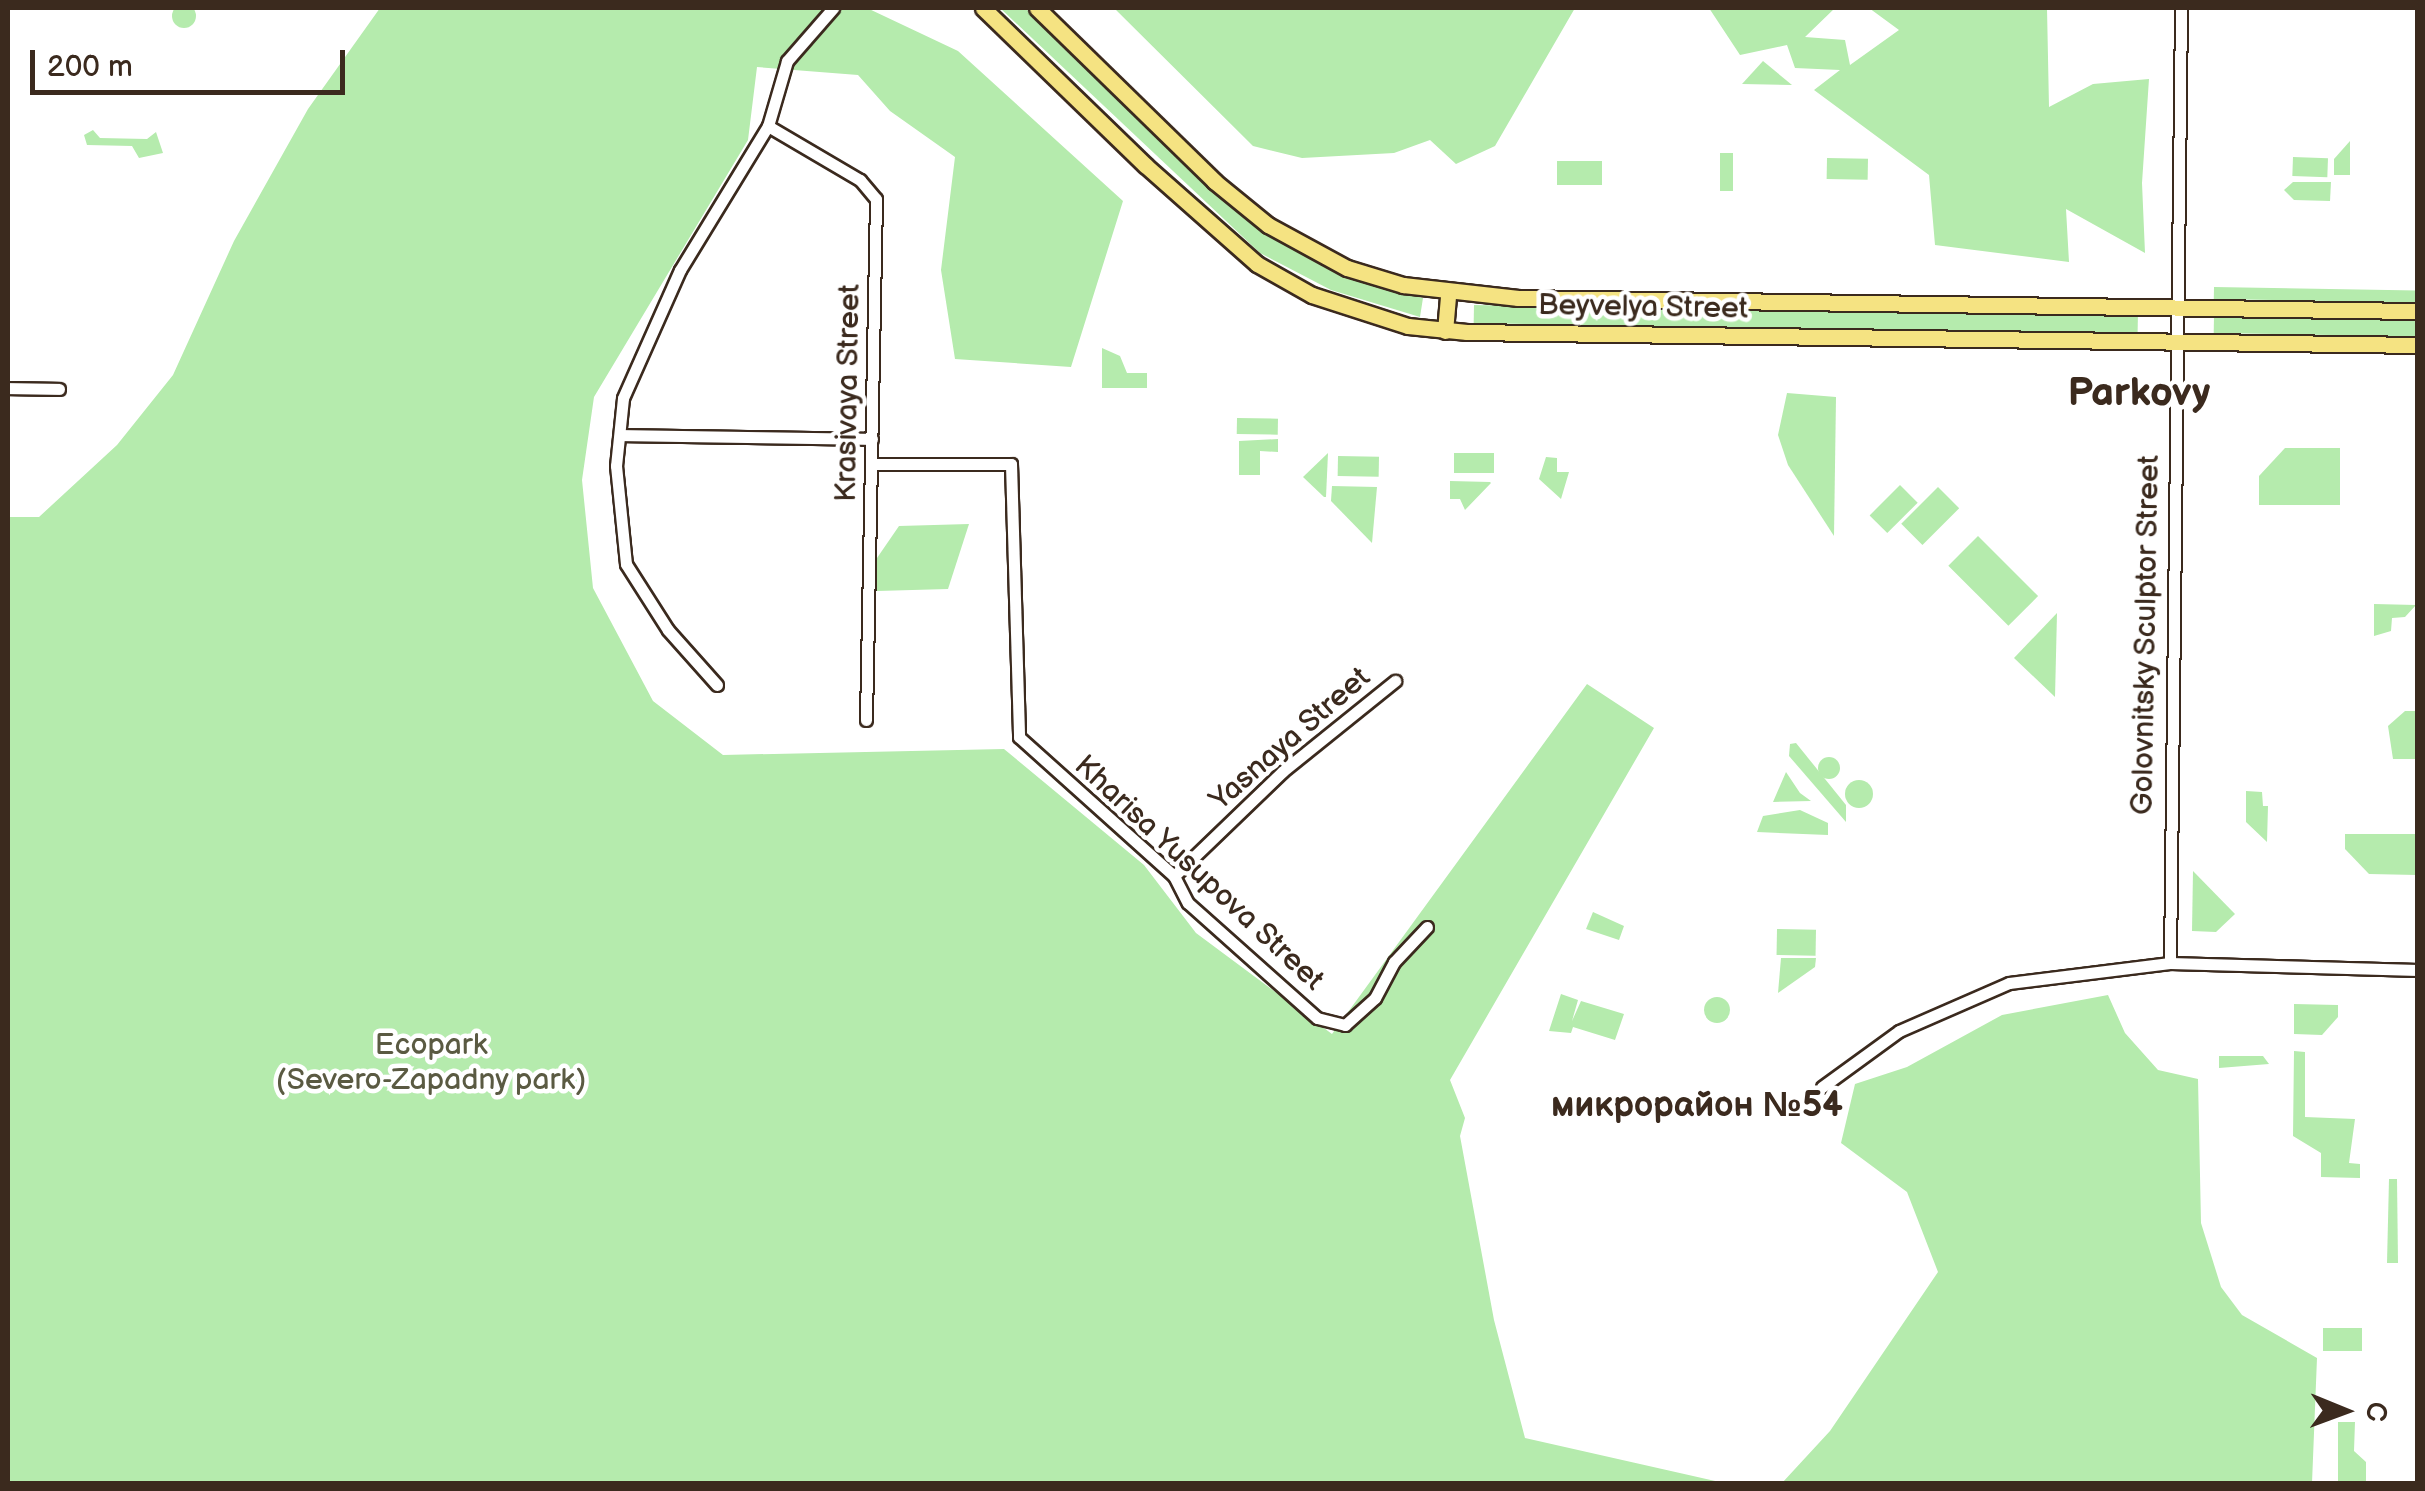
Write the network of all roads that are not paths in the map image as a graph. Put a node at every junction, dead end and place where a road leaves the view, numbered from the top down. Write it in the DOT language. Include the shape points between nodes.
graph roads {
  1 [pos="833,8"];
  2 [pos="983,8"];
  3 [pos="1037,8"];
  4 [pos="2181,8"];
  5 [pos="768,126"];
  6 [pos="1448,293"];
  7 [pos="2176,307"];
  8 [pos="2418,310"];
  9 [pos="1445,331"];
  10 [pos="2175,342"];
  11 [pos="2418,344"];
  12 [pos="8,388"];
  13 [pos="59,389"];
  14 [pos="622,435"];
  15 [pos="872,439"];
  16 [pos="871,464"];
  17 [pos="1395,681"];
  18 [pos="717,685"];
  19 [pos="866,720"];
  20 [pos="1174,876"];
  21 [pos="1428,927"];
  22 [pos="2170,964"];
  23 [pos="2418,970"];
  24 [pos="1822,1087"];
  1 -- 5 [label="street" via="788,62"];
  2 -- 9 [label="main road, Beyvelya Street" via="1258,264 1334,304"];
  3 -- 6 [label="main road, Beyvelya Street" via="1214,182 1268,225 1347,268"];
  4 -- 7 [label="street, Golovnitsky Sculptor Street"];
  5 -- 14 [label="street" via="637,354 623,398"];
  5 -- 15 [label="street, Krasivaya Street" via="860,180 876,199"];
  6 -- 7 [label="main road, Beyvelya Street"];
  6 -- 9 [label="main road"];
  7 -- 8 [label="main road, Beyvelya Street"];
  7 -- 10 [label="street, Golovnitsky Sculptor Street"];
  9 -- 10 [label="main road, Beyvelya Street"];
  10 -- 11 [label="main road, Beyvelya Street"];
  10 -- 22 [label="street, Golovnitsky Sculptor Street"];
  12 -- 13 [label="street"];
  14 -- 15 [label="street"];
  14 -- 18 [label="street" via="616,466 626,564 668,630"];
  15 -- 16 [label="street, Krasivaya Street"];
  16 -- 19 [label="street, Krasivaya Street"];
  16 -- 20 [label="street, Kharisa Yusupova Street" via="1011,464 1019,737"];
  17 -- 20 [label="street, Yasnaya Street" via="1283,770"];
  20 -- 21 [label="street, Kharisa Yusupova Street" via="1188,902 1317,1018 1345,1025 1375,998 1394,962"];
  22 -- 23 [label="street"];
  22 -- 24 [label="street" via="2009,982 1972,995 1899,1031"];
}
